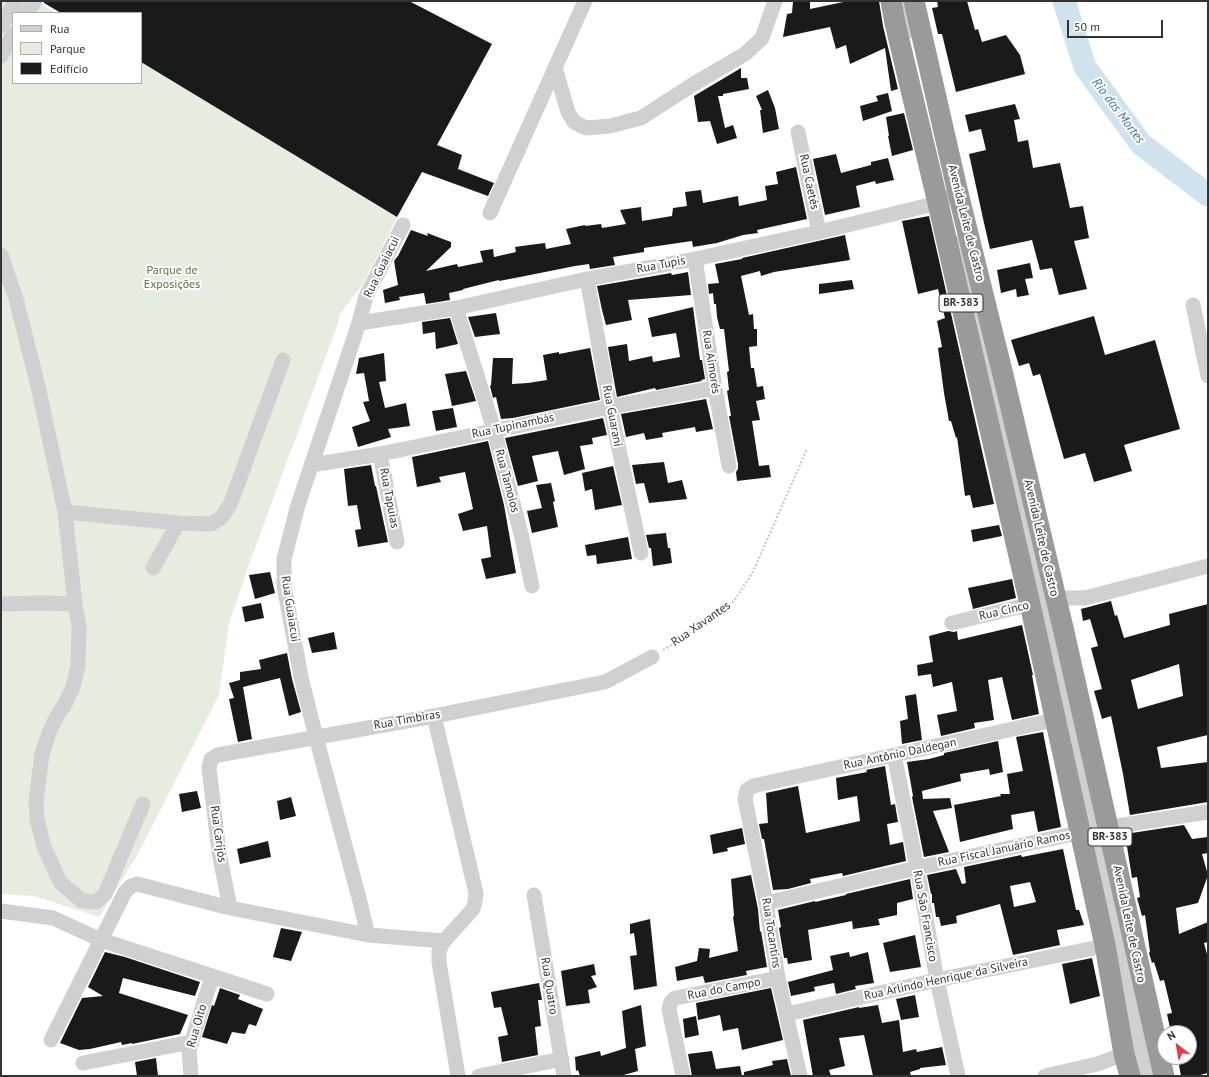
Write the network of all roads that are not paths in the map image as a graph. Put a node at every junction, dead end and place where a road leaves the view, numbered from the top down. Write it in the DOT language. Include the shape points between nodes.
graph roads {
  1 [pos="16,1"];
  2 [pos="35,1"];
  3 [pos="585,1"];
  4 [pos="774,1"];
  5 [pos="891,1"];
  6 [pos="903,1"];
  7 [pos="914,1"];
  8 [pos="27,12"];
  9 [pos="1,26"];
  10 [pos="12,36"];
  11 [pos="1,56"];
  12 [pos="555,68"];
  13 [pos="798,132"];
  14 [pos="949,197"];
  15 [pos="490,213"];
  16 [pos="403,225"];
  17 [pos="820,232"];
  18 [pos="1,255"];
  19 [pos="695,259"];
  20 [pos="586,279"];
  21 [pos="1192,305"];
  22 [pos="456,308"];
  23 [pos="359,323"];
  24 [pos="282,360"];
  25 [pos="1208,376"];
  26 [pos="715,388"];
  27 [pos="610,407"];
  28 [pos="494,430"];
  29 [pos="380,454"];
  30 [pos="311,465"];
  31 [pos="729,466"];
  32 [pos="65,512"];
  33 [pos="178,523"];
  34 [pos="397,542"];
  35 [pos="641,553"];
  36 [pos="1208,566"];
  37 [pos="153,568"];
  38 [pos="532,586"];
  39 [pos="1042,602"];
  40 [pos="5,604"];
  41 [pos="75,604"];
  42 [pos="952,623"];
  43 [pos="652,657"];
  44 [pos="434,716"];
  45 [pos="1054,720"];
  46 [pos="316,737"];
  47 [pos="894,755"];
  48 [pos="211,759"];
  49 [pos="747,790"];
  50 [pos="143,804"];
  51 [pos="1208,812"];
  52 [pos="1093,830"];
  53 [pos="917,868"];
  54 [pos="534,895"];
  55 [pos="766,903"];
  56 [pos="230,908"];
  57 [pos="1,911"];
  58 [pos="368,935"];
  59 [pos="101,940"];
  60 [pos="444,941"];
  61 [pos="1118,943"];
  62 [pos="212,977"];
  63 [pos="778,978"];
  64 [pos="936,980"];
  65 [pos="267,994"];
  66 [pos="787,1014"];
  67 [pos="51,1040"];
  68 [pos="191,1042"];
  69 [pos="1140,1048"];
  70 [pos="562,1059"];
  71 [pos="83,1064"];
  72 [pos="191,1076"];
  73 [pos="458,1076"];
  74 [pos="479,1076"];
  75 [pos="564,1076"];
  76 [pos="683,1076"];
  77 [pos="800,1076"];
  78 [pos="958,1076"];
  79 [pos="1045,1076"];
  80 [pos="1130,1076"];
  81 [pos="1146,1076"];
  82 [pos="1164,1076"];
  1 -- 9 [label="street"];
  2 -- 8 [label="street"];
  3 -- 12 [label="street"];
  4 -- 12 [label="street" via="762,38 745,54 641,118 610,126 586,128 574,122 568,112"];
  5 -- 14 [label="highway, Avenida Leite de Castro / BR-383" via="895,23"];
  6 -- 14 [label="street"];
  7 -- 14 [label="highway, Avenida Leite de Castro / BR-383"];
  10 -- 11 [label="street"];
  12 -- 15 [label="street"];
  13 -- 17 [label="street, Rua Caetés"];
  14 -- 17 [label="street, Rua Tupis"];
  14 -- 39 [label="highway, Avenida Leite de Castro / BR-383"];
  16 -- 23 [label="street, Rua Guaiacui" via="366,296"];
  17 -- 19 [label="street, Rua Tupis"];
  18 -- 32 [label="street" via="16,299 38,386"];
  19 -- 20 [label="street, Rua Tupis"];
  19 -- 26 [label="street, Rua Aimorés"];
  20 -- 22 [label="street, Rua Tupis"];
  20 -- 27 [label="street, Rua Guarani"];
  21 -- 25 [label="street"];
  22 -- 23 [label="street, Rua Tupis"];
  22 -- 28 [label="street, Rua Tamoios"];
  23 -- 30 [label="street, Rua Guaiacui"];
  24 -- 33 [label="street" via="230,505 221,518 211,524"];
  26 -- 27 [label="street, Rua Tupinambás"];
  26 -- 31 [label="street, Rua Aimorés"];
  27 -- 28 [label="street, Rua Tupinambás"];
  27 -- 35 [label="street, Rua Guarani"];
  28 -- 29 [label="street, Rua Tupinambás"];
  28 -- 38 [label="street, Rua Tamoios"];
  29 -- 30 [label="street, Rua Tupinambás"];
  29 -- 34 [label="street, Rua Tapuias"];
  30 -- 46 [label="street, Rua Guaiacui" via="288,538 284,559 284,586 301,677"];
  32 -- 33 [label="street"];
  32 -- 41 [label="street"];
  33 -- 37 [label="street"];
  36 -- 39 [label="street, Rua Cinco" via="1085,598"];
  39 -- 42 [label="street, Rua Cinco"];
  39 -- 45 [label="highway, Avenida Leite de Castro / BR-383"];
  39 -- 52 [label="highway, Avenida Leite de Castro / BR-383"];
  40 -- 41 [label="street"];
  41 -- 50 [label="street" via="79,626 78,665 65,704 50,730 42,754 36,801 37,819 44,848 60,882 82,901 96,902 105,894"];
  43 -- 44 [label="street, Rua Timbiras" via="605,682"];
  44 -- 46 [label="street, Rua Timbiras"];
  44 -- 60 [label="street" via="476,893 473,909"];
  45 -- 47 [label="street, Rua Antônio Daldegan"];
  45 -- 52 [label="highway, Avenida Leite de Castro / BR-383"];
  46 -- 48 [label="street, Rua Timbiras" via="218,755"];
  46 -- 58 [label="street, Rua Guaiacui"];
  47 -- 49 [label="street, Rua Antônio Daldegan" via="754,786"];
  47 -- 53 [label="street, Rua São Francisco"];
  48 -- 56 [label="street, Rua Carijós" via="209,768 219,852"];
  49 -- 55 [label="street, Rua Tocantins" via="745,799"];
  51 -- 52 [label="street, Rua Fiscal Januário Ramos"];
  52 -- 53 [label="street, Rua Fiscal Januário Ramos"];
  52 -- 61 [label="highway, Avenida Leite de Castro / BR-383"];
  52 -- 61 [label="highway, Avenida Leite de Castro / BR-383"];
  53 -- 55 [label="street, Rua Fiscal Januário Ramos"];
  53 -- 64 [label="street, Rua São Francisco"];
  54 -- 70 [label="street, Rua Quatro"];
  55 -- 63 [label="street, Rua Tocantins"];
  56 -- 58 [label="street"];
  56 -- 59 [label="street" via="137,884 125,892"];
  57 -- 59 [label="street" via="53,918"];
  58 -- 60 [label="street"];
  59 -- 62 [label="street"];
  59 -- 67 [label="street"];
  60 -- 73 [label="street" via="439,951 439,962"];
  61 -- 64 [label="street, Rua Arlindo Henrique da Silveira"];
  61 -- 69 [label="highway, Avenida Leite de Castro / BR-383"];
  61 -- 69 [label="highway, Avenida Leite de Castro / BR-383"];
  62 -- 65 [label="street"];
  62 -- 68 [label="street, Rua Oito"];
  63 -- 66 [label="street, Rua Tocantins"];
  63 -- 76 [label="street, Rua do Campo" via="675,998 671,1002 669,1009"];
  64 -- 66 [label="street, Rua Arlindo Henrique da Silveira"];
  64 -- 78 [label="street, Rua São Francisco"];
  66 -- 77 [label="street, Rua Tocantins"];
  68 -- 71 [label="street"];
  68 -- 72 [label="street, Rua Oito"];
  69 -- 79 [label="street" via="1097,1064"];
  69 -- 80 [label="highway, Avenida Leite de Castro / BR-383"];
  69 -- 81 [label="street"];
  69 -- 82 [label="highway, Avenida Leite de Castro / BR-383"];
  70 -- 74 [label="street"];
  70 -- 75 [label="street, Rua Quatro"];
}
